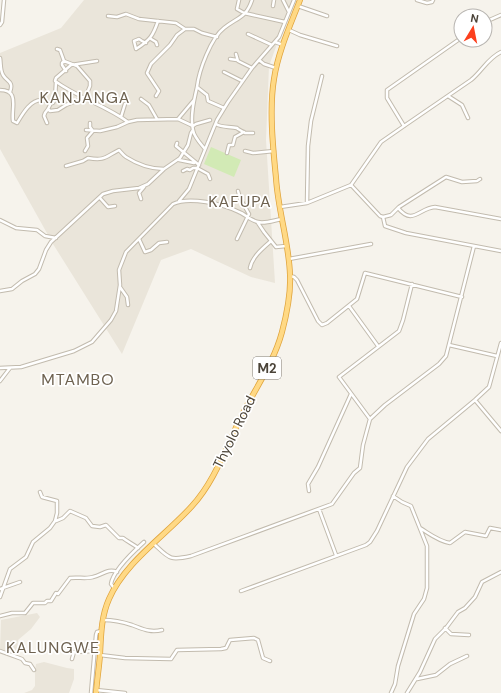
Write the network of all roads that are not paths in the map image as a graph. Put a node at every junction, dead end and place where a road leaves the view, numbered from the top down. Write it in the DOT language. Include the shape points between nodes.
graph roads {
  1 [pos="4,0"];
  2 [pos="239,0"];
  3 [pos="252,0"];
  4 [pos="274,0"];
  5 [pos="283,0"];
  6 [pos="294,0"];
  7 [pos="300,0"];
  8 [pos="417,0"];
  9 [pos="433,0"];
  10 [pos="273,6"];
  11 [pos="298,6"];
  12 [pos="289,12"];
  13 [pos="246,13"];
  14 [pos="108,16"];
  15 [pos="327,16"];
  16 [pos="158,21"];
  17 [pos="285,22"];
  18 [pos="0,25"];
  19 [pos="185,29"];
  20 [pos="289,30"];
  21 [pos="248,34"];
  22 [pos="217,37"];
  23 [pos="151,39"];
  24 [pos="275,42"];
  25 [pos="146,43"];
  26 [pos="453,44"];
  27 [pos="157,45"];
  28 [pos="272,45"];
  29 [pos="283,46"];
  30 [pos="337,46"];
  31 [pos="57,49"];
  32 [pos="501,52"];
  33 [pos="236,54"];
  34 [pos="0,58"];
  35 [pos="230,59"];
  36 [pos="259,60"];
  37 [pos="96,61"];
  38 [pos="238,61"];
  39 [pos="64,62"];
  40 [pos="74,65"];
  41 [pos="252,68"];
  42 [pos="276,68"];
  43 [pos="66,71"];
  44 [pos="224,72"];
  45 [pos="322,76"];
  46 [pos="242,81"];
  47 [pos="56,82"];
  48 [pos="197,87"];
  49 [pos="0,90"];
  50 [pos="10,92"];
  51 [pos="156,96"];
  52 [pos="448,96"];
  53 [pos="85,98"];
  54 [pos="141,99"];
  55 [pos="194,100"];
  56 [pos="51,103"];
  57 [pos="125,104"];
  58 [pos="224,108"];
  59 [pos="48,109"];
  60 [pos="121,117"];
  61 [pos="468,118"];
  62 [pos="157,119"];
  63 [pos="178,119"];
  64 [pos="210,120"];
  65 [pos="128,122"];
  66 [pos="47,123"];
  67 [pos="90,123"];
  68 [pos="216,124"];
  69 [pos="193,126"];
  70 [pos="404,126"];
  71 [pos="86,130"];
  72 [pos="193,130"];
  73 [pos="93,131"];
  74 [pos="244,132"];
  75 [pos="253,134"];
  76 [pos="177,142"];
  77 [pos="205,148"];
  78 [pos="85,151"];
  79 [pos="274,151"];
  80 [pos="245,152"];
  81 [pos="184,153"];
  82 [pos="227,153"];
  83 [pos="179,160"];
  84 [pos="195,163"];
  85 [pos="199,165"];
  86 [pos="66,166"];
  87 [pos="197,168"];
  88 [pos="164,169"];
  89 [pos="183,171"];
  90 [pos="210,179"];
  91 [pos="480,179"];
  92 [pos="351,185"];
  93 [pos="144,186"];
  94 [pos="238,191"];
  95 [pos="100,198"];
  96 [pos="142,199"];
  97 [pos="179,201"];
  98 [pos="307,203"];
  99 [pos="115,206"];
  100 [pos="280,207"];
  101 [pos="398,208"];
  102 [pos="248,216"];
  103 [pos="383,218"];
  104 [pos="282,219"];
  105 [pos="501,219"];
  106 [pos="0,220"];
  107 [pos="258,222"];
  108 [pos="56,238"];
  109 [pos="139,239"];
  110 [pos="237,239"];
  111 [pos="271,241"];
  112 [pos="167,242"];
  113 [pos="371,244"];
  114 [pos="287,246"];
  115 [pos="474,246"];
  116 [pos="501,251"];
  117 [pos="289,259"];
  118 [pos="250,268"];
  119 [pos="290,276"];
  120 [pos="412,284"];
  121 [pos="120,287"];
  122 [pos="0,291"];
  123 [pos="462,297"];
  124 [pos="128,305"];
  125 [pos="349,306"];
  126 [pos="501,343"];
  127 [pos="449,345"];
  128 [pos="378,346"];
  129 [pos="497,356"];
  130 [pos="0,368"];
  131 [pos="10,368"];
  132 [pos="0,381"];
  133 [pos="351,394"];
  134 [pos="475,400"];
  135 [pos="370,419"];
  136 [pos="501,431"];
  137 [pos="309,491"];
  138 [pos="40,492"];
  139 [pos="393,496"];
  140 [pos="320,509"];
  141 [pos="55,521"];
  142 [pos="420,528"];
  143 [pos="501,530"];
  144 [pos="144,542"];
  145 [pos="154,544"];
  146 [pos="138,548"];
  147 [pos="336,555"];
  148 [pos="117,572"];
  149 [pos="501,572"];
  150 [pos="20,582"];
  151 [pos="2,588"];
  152 [pos="114,588"];
  153 [pos="241,591"];
  154 [pos="0,597"];
  155 [pos="0,616"];
  156 [pos="103,620"];
  157 [pos="446,628"];
  158 [pos="162,630"];
  159 [pos="101,631"];
  160 [pos="469,635"];
  161 [pos="0,651"];
  162 [pos="95,651"];
  163 [pos="100,655"];
  164 [pos="467,656"];
  165 [pos="72,659"];
  166 [pos="270,661"];
  167 [pos="34,670"];
  168 [pos="416,679"];
  169 [pos="96,691"];
  170 [pos="91,693"];
  171 [pos="125,693"];
  172 [pos="391,693"];
  173 [pos="407,693"];
  1 -- 18 [label="street"];
  2 -- 13 [label="street" via="236,9"];
  3 -- 13 [label="street"];
  4 -- 10 [label="street"];
  5 -- 12 [label="street"];
  6 -- 12 [label="street"];
  7 -- 11 [label="highway, Thyolo Road / M2"];
  8 -- 9 [label="street" via="427,3"];
  11 -- 15 [label="street"];
  11 -- 20 [label="highway, Thyolo Road / M2"];
  12 -- 17 [label="street"];
  13 -- 17 [label="street"];
  13 -- 22 [label="street" via="225,27"];
  14 -- 16 [label="street" via="117,17 124,14 136,19"];
  16 -- 19 [label="street" via="176,23"];
  16 -- 23 [label="street"];
  17 -- 24 [label="street"];
  19 -- 22 [label="street" via="194,28"];
  19 -- 51 [label="street" via="151,64 147,73 159,91"];
  20 -- 29 [label="highway, Thyolo Road / M2"];
  20 -- 30 [label="street"];
  21 -- 28 [label="street"];
  22 -- 48 [label="street" via="202,65"];
  23 -- 25 [label="street"];
  23 -- 27 [label="street"];
  24 -- 28 [label="street"];
  24 -- 29 [label="street"];
  25 -- 25 [label="street" via="136,49 134,41 139,39"];
  26 -- 70 [label="street" via="387,90 387,98"];
  28 -- 36 [label="street"];
  29 -- 42 [label="highway, Thyolo Road / M2"];
  31 -- 39 [label="street" via="60,50"];
  32 -- 52 [label="street" via="491,58 474,78"];
  33 -- 38 [label="street"];
  34 -- 50 [label="street" via="3,75 12,86"];
  35 -- 38 [label="street"];
  36 -- 41 [label="street"];
  36 -- 42 [label="street"];
  37 -- 40 [label="street"];
  38 -- 41 [label="street"];
  39 -- 40 [label="street"];
  39 -- 43 [label="street" via="62,65"];
  40 -- 43 [label="street"];
  40 -- 53 [label="street" via="90,81"];
  41 -- 46 [label="street"];
  42 -- 79 [label="highway, Thyolo Road / M2" via="272,97"];
  43 -- 47 [label="street" via="56,78"];
  44 -- 46 [label="street"];
  45 -- 98 [label="street" via="315,100 309,140"];
  46 -- 58 [label="street"];
  47 -- 53 [label="street"];
  47 -- 56 [label="street" via="54,103"];
  48 -- 55 [label="street"];
  48 -- 58 [label="street" via="206,95 208,101"];
  49 -- 50 [label="street"];
  50 -- 56 [label="street" via="13,98 12,114 15,123 25,110 36,102 42,100"];
  52 -- 61 [label="street" via="462,105"];
  52 -- 70 [label="street"];
  53 -- 59 [label="street" via="58,110"];
  53 -- 60 [label="street"];
  54 -- 62 [label="street" via="149,105"];
  55 -- 63 [label="street"];
  55 -- 69 [label="street"];
  56 -- 59 [label="street"];
  57 -- 60 [label="street"];
  58 -- 68 [label="street"];
  59 -- 66 [label="street" via="44,116"];
  60 -- 65 [label="street"];
  62 -- 63 [label="street"];
  62 -- 65 [label="street"];
  63 -- 69 [label="street"];
  64 -- 69 [label="street"];
  65 -- 73 [label="street" via="113,128"];
  67 -- 73 [label="street"];
  68 -- 74 [label="street" via="231,126"];
  68 -- 77 [label="street"];
  69 -- 72 [label="street"];
  70 -- 92 [label="street" via="378,146"];
  71 -- 73 [label="street"];
  72 -- 77 [label="street"];
  72 -- 81 [label="street"];
  73 -- 78 [label="street" via="87,138 88,146"];
  74 -- 75 [label="street"];
  74 -- 82 [label="street" via="235,137"];
  76 -- 81 [label="street" via="176,146"];
  77 -- 85 [label="street"];
  79 -- 80 [label="street"];
  79 -- 100 [label="highway, Thyolo Road / M2"];
  81 -- 83 [label="street"];
  81 -- 84 [label="street"];
  83 -- 84 [label="street"];
  83 -- 88 [label="street"];
  84 -- 85 [label="street"];
  85 -- 87 [label="street"];
  86 -- 88 [label="street" via="88,158 98,160 119,150 126,157 141,164"];
  87 -- 89 [label="street"];
  87 -- 90 [label="street" via="208,174"];
  87 -- 97 [label="street" via="189,189"];
  88 -- 93 [label="street"];
  91 -- 101 [label="street" via="462,182 446,177"];
  92 -- 98 [label="street"];
  92 -- 103 [label="street"];
  93 -- 95 [label="street" via="107,193"];
  93 -- 96 [label="street" via="139,193"];
  94 -- 102 [label="street"];
  95 -- 99 [label="street" via="108,207"];
  95 -- 108 [label="street"];
  97 -- 102 [label="street" via="218,205"];
  97 -- 109 [label="street"];
  98 -- 100 [label="street"];
  100 -- 104 [label="highway, Thyolo Road / M2"];
  101 -- 103 [label="street"];
  101 -- 105 [label="street" via="404,215 409,216 436,207"];
  102 -- 107 [label="street"];
  102 -- 110 [label="street"];
  103 -- 115 [label="street" via="385,226 406,233"];
  104 -- 107 [label="street"];
  104 -- 114 [label="highway, Thyolo Road / M2"];
  106 -- 108 [label="street" via="15,228 37,230 45,236"];
  107 -- 111 [label="street"];
  108 -- 122 [label="street" via="47,248 36,274 12,289"];
  109 -- 112 [label="street" via="145,252 159,243"];
  109 -- 121 [label="street" via="123,258 119,269"];
  111 -- 114 [label="street" via="277,247"];
  111 -- 118 [label="street" via="259,253"];
  113 -- 117 [label="street"];
  114 -- 117 [label="highway, Thyolo Road / M2"];
  115 -- 116 [label="street"];
  115 -- 123 [label="street"];
  117 -- 119 [label="highway, Thyolo Road / M2"];
  119 -- 125 [label="street" via="297,280 322,325"];
  119 -- 145 [label="highway, Thyolo Road / M2" via="287,311 274,355 219,464 198,499"];
  120 -- 123 [label="street"];
  120 -- 125 [label="street" via="366,273 358,298"];
  120 -- 128 [label="street" via="399,330"];
  121 -- 124 [label="street" via="127,297"];
  121 -- 131 [label="street" via="114,316 92,342 74,351"];
  123 -- 127 [label="street"];
  125 -- 128 [label="street"];
  126 -- 129 [label="street"];
  127 -- 129 [label="street"];
  127 -- 135 [label="street" via="446,356 439,364"];
  128 -- 133 [label="street" via="339,377"];
  129 -- 134 [label="street" via="489,387"];
  130 -- 131 [label="street"];
  131 -- 132 [label="street"];
  133 -- 135 [label="street"];
  133 -- 137 [label="street" via="308,484"];
  134 -- 136 [label="street"];
  134 -- 139 [label="street" via="428,439 407,467"];
  135 -- 140 [label="street" via="360,468 332,504"];
  138 -- 141 [label="street" via="42,497 57,501"];
  139 -- 142 [label="street" via="411,506"];
  139 -- 147 [label="street" via="370,542"];
  140 -- 145 [label="street" via="179,559 170,558"];
  140 -- 147 [label="street"];
  141 -- 146 [label="street" via="70,512 80,515 92,526 106,525 119,538"];
  141 -- 151 [label="street" via="35,540 26,556 10,569"];
  142 -- 143 [label="street" via="450,543 465,532 486,536 490,528"];
  142 -- 172 [label="street" via="428,550 427,588 424,599 414,614"];
  144 -- 146 [label="street"];
  145 -- 152 [label="highway, Thyolo Road / M2" via="127,570"];
  146 -- 148 [label="street"];
  147 -- 153 [label="street"];
  148 -- 152 [label="street" via="111,582"];
  148 -- 155 [label="street" via="108,570 92,578 70,578 51,601 33,604 25,614"];
  149 -- 157 [label="street" via="482,582 475,597 458,612"];
  150 -- 151 [label="street"];
  151 -- 154 [label="street"];
  152 -- 156 [label="highway, Thyolo Road / M2"];
  156 -- 158 [label="street" via="118,621 142,630"];
  156 -- 159 [label="highway, Thyolo Road / M2"];
  157 -- 160 [label="street" via="451,634"];
  157 -- 168 [label="street" via="435,639"];
  159 -- 162 [label="street" via="96,632"];
  159 -- 163 [label="highway, Thyolo Road / M2"];
  161 -- 167 [label="street" via="22,659"];
  162 -- 165 [label="street" via="74,652"];
  162 -- 170 [label="street"];
  163 -- 166 [label="street" via="171,659 177,650 221,649 226,648 230,640 254,638 258,640 263,658"];
  163 -- 169 [label="highway, Thyolo Road / M2"];
  164 -- 168 [label="street" via="450,664 436,675"];
  168 -- 173 [label="street"];
  169 -- 171 [label="street"];
}
